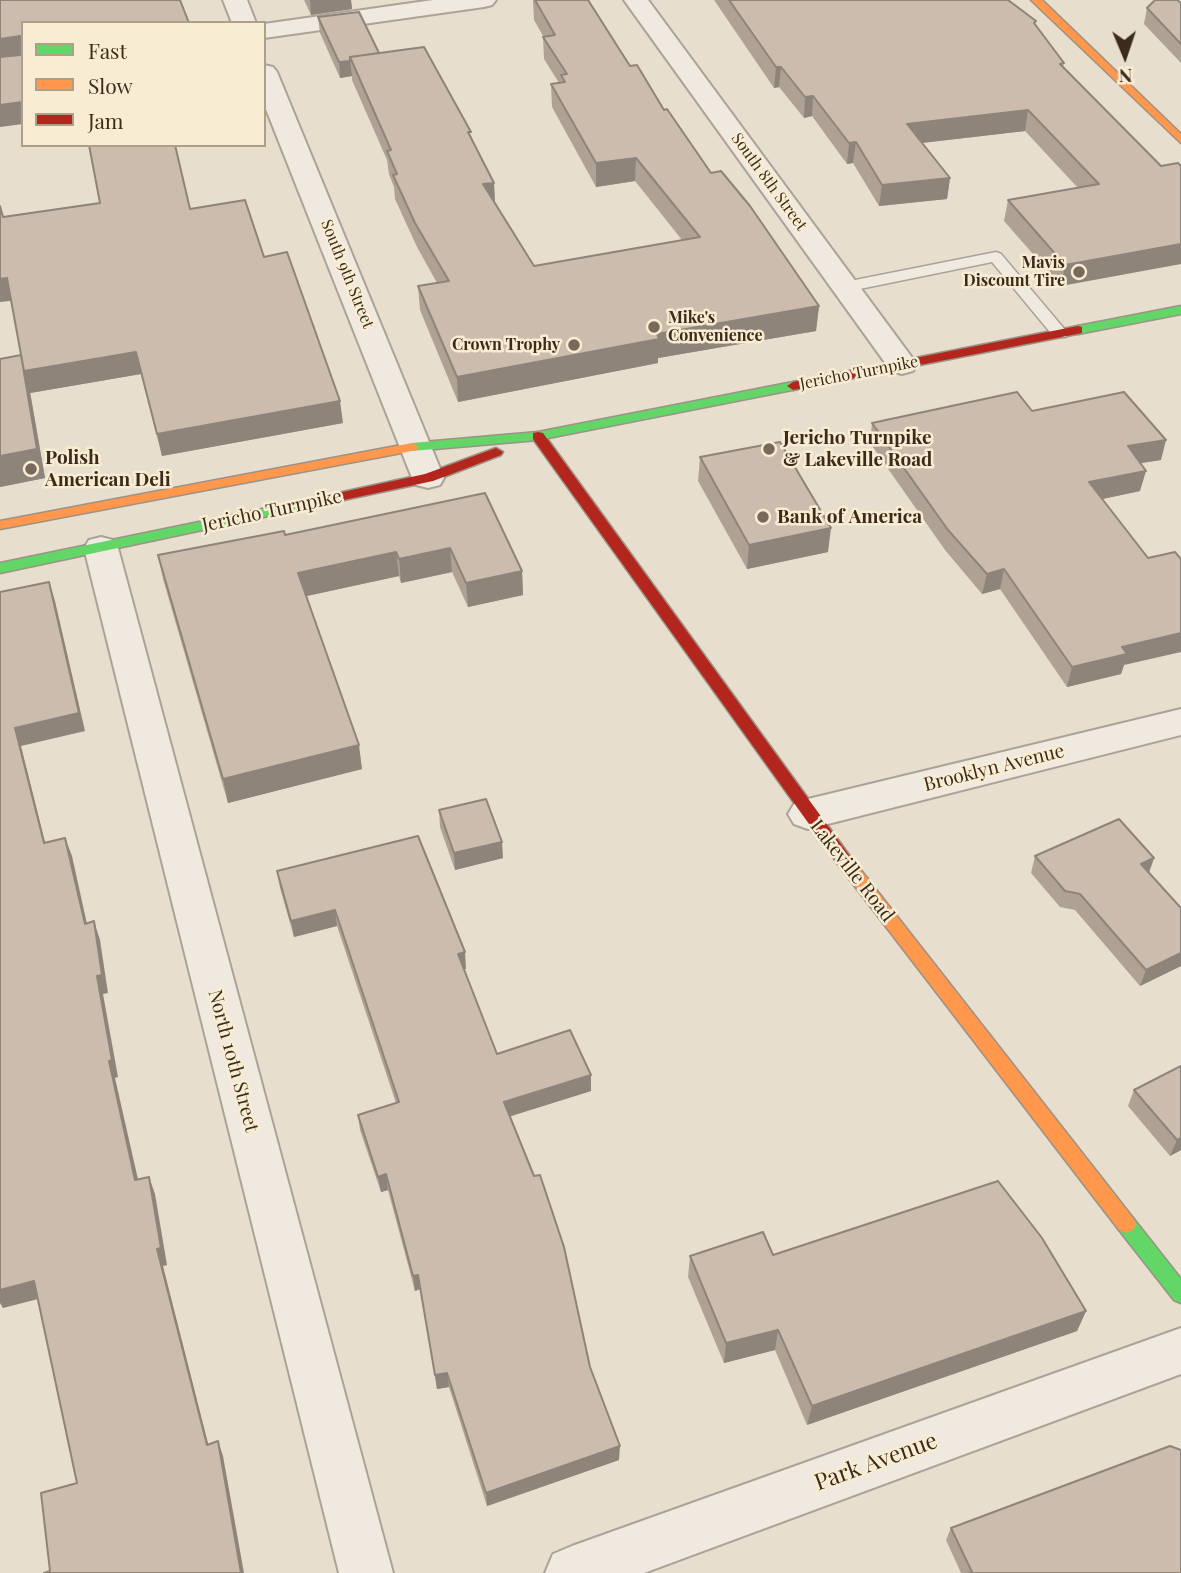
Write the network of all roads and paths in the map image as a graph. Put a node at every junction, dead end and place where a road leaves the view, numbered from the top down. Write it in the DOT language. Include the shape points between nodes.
graph roads {
  1 [pos="235,0"];
  2 [pos="484,0"];
  3 [pos="636,0"];
  4 [pos="1036,0"];
  5 [pos="243,21"];
  6 [pos="266,31"];
  7 [pos="266,77"];
  8 [pos="1181,140"];
  9 [pos="845,287"];
  10 [pos="1181,310"];
  11 [pos="1060,334"];
  12 [pos="902,365"];
  13 [pos="538,436"];
  14 [pos="416,446"];
  15 [pos="428,478"];
  16 [pos="0,525"];
  17 [pos="100,548"];
  18 [pos="0,568"];
  19 [pos="1181,722"];
  20 [pos="808,814"];
  21 [pos="1181,1294"];
  22 [pos="1181,1351"];
  23 [pos="366,1573"];
  24 [pos="572,1573"];
  1 -- 5 [label="street"];
  2 -- 6 [label="street"];
  3 -- 9 [label="street, South 8th Street"];
  4 -- 8 [label="main road"];
  7 -- 14 [label="street, South 9th Street"];
  9 -- 11 [label="lane" via="996,257"];
  9 -- 12 [label="street, South 8th Street"];
  10 -- 11 [label="main road, Jericho Turnpike"];
  11 -- 12 [label="main road, Jericho Turnpike"];
  12 -- 13 [label="main road, Jericho Turnpike"];
  13 -- 14 [label="main road, Jericho Turnpike"];
  13 -- 15 [label="main road, Jericho Turnpike"];
  13 -- 20 [label="main road, Lakeville Road"];
  14 -- 15 [label="street, South 9th Street"];
  14 -- 16 [label="main road, Jericho Turnpike"];
  15 -- 17 [label="main road, Jericho Turnpike"];
  17 -- 18 [label="main road, Jericho Turnpike"];
  17 -- 23 [label="street, North 10th Street"];
  19 -- 20 [label="street, Brooklyn Avenue"];
  20 -- 21 [label="main road, Lakeville Road"];
  22 -- 24 [label="street, Park Avenue"];
}
